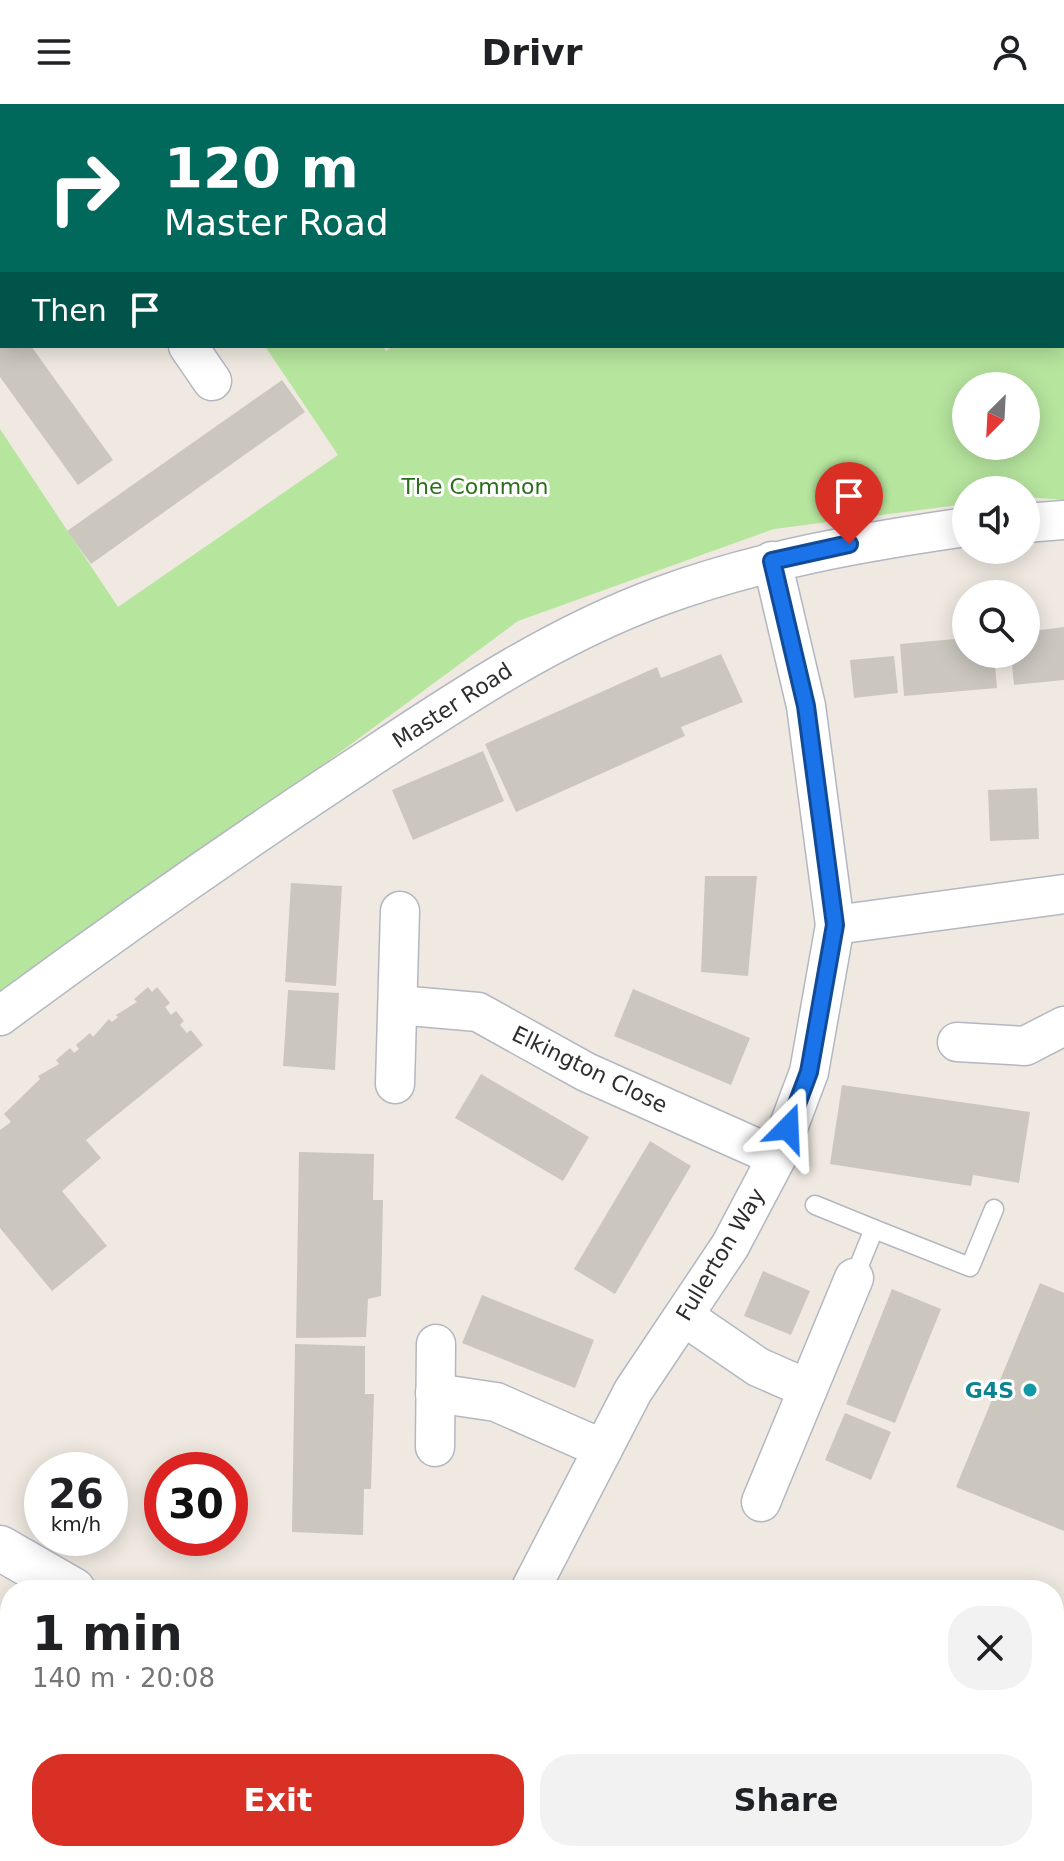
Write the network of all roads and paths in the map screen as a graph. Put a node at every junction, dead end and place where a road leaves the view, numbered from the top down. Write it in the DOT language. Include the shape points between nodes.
graph roads {
  1 [pos="189,348"];
  2 [pos="212,381"];
  3 [pos="1064,520"];
  4 [pos="1040,522"];
  5 [pos="952,529"];
  6 [pos="772,561"];
  7 [pos="1064,894"];
  8 [pos="400,911"];
  9 [pos="835,925"];
  10 [pos="398,1005"];
  11 [pos="0,1016"];
  12 [pos="1064,1026"];
  13 [pos="957,1042"];
  14 [pos="395,1084"];
  15 [pos="777,1157"];
  16 [pos="815,1205"];
  17 [pos="994,1209"];
  18 [pos="874,1229"];
  19 [pos="854,1278"];
  20 [pos="685,1317"];
  21 [pos="436,1344"];
  22 [pos="808,1389"];
  23 [pos="435,1393"];
  24 [pos="435,1447"];
  25 [pos="603,1449"];
  26 [pos="761,1502"];
  27 [pos="0,1548"];
  28 [pos="56,1580"];
  29 [pos="535,1580"];
  1 -- 2 [label="street"];
  3 -- 4 [label="street"];
  5 -- 6 [label="street, Master Road"];
  6 -- 9 [label="street, Fullerton Way" via="806,706"];
  6 -- 11 [label="street, Master Road" via="660,597 496,674 147,907"];
  7 -- 9 [label="street"];
  8 -- 10 [label="street"];
  9 -- 15 [label="street, Fullerton Way" via="809,1072"];
  10 -- 14 [label="street"];
  10 -- 15 [label="street, Elkington Close" via="478,1012 586,1072"];
  12 -- 13 [label="street" via="1025,1046"];
  15 -- 20 [label="street, Fullerton Way"];
  16 -- 18 [label="lane"];
  17 -- 18 [label="lane" via="970,1267"];
  18 -- 19 [label="lane"];
  19 -- 22 [label="street"];
  20 -- 22 [label="street" via="758,1367"];
  20 -- 25 [label="street, Fullerton Way" via="633,1391"];
  21 -- 23 [label="street"];
  22 -- 26 [label="street"];
  23 -- 24 [label="street"];
  23 -- 25 [label="street" via="496,1402"];
  25 -- 29 [label="street, Fullerton Way"];
  27 -- 28 [label="street"];
}
